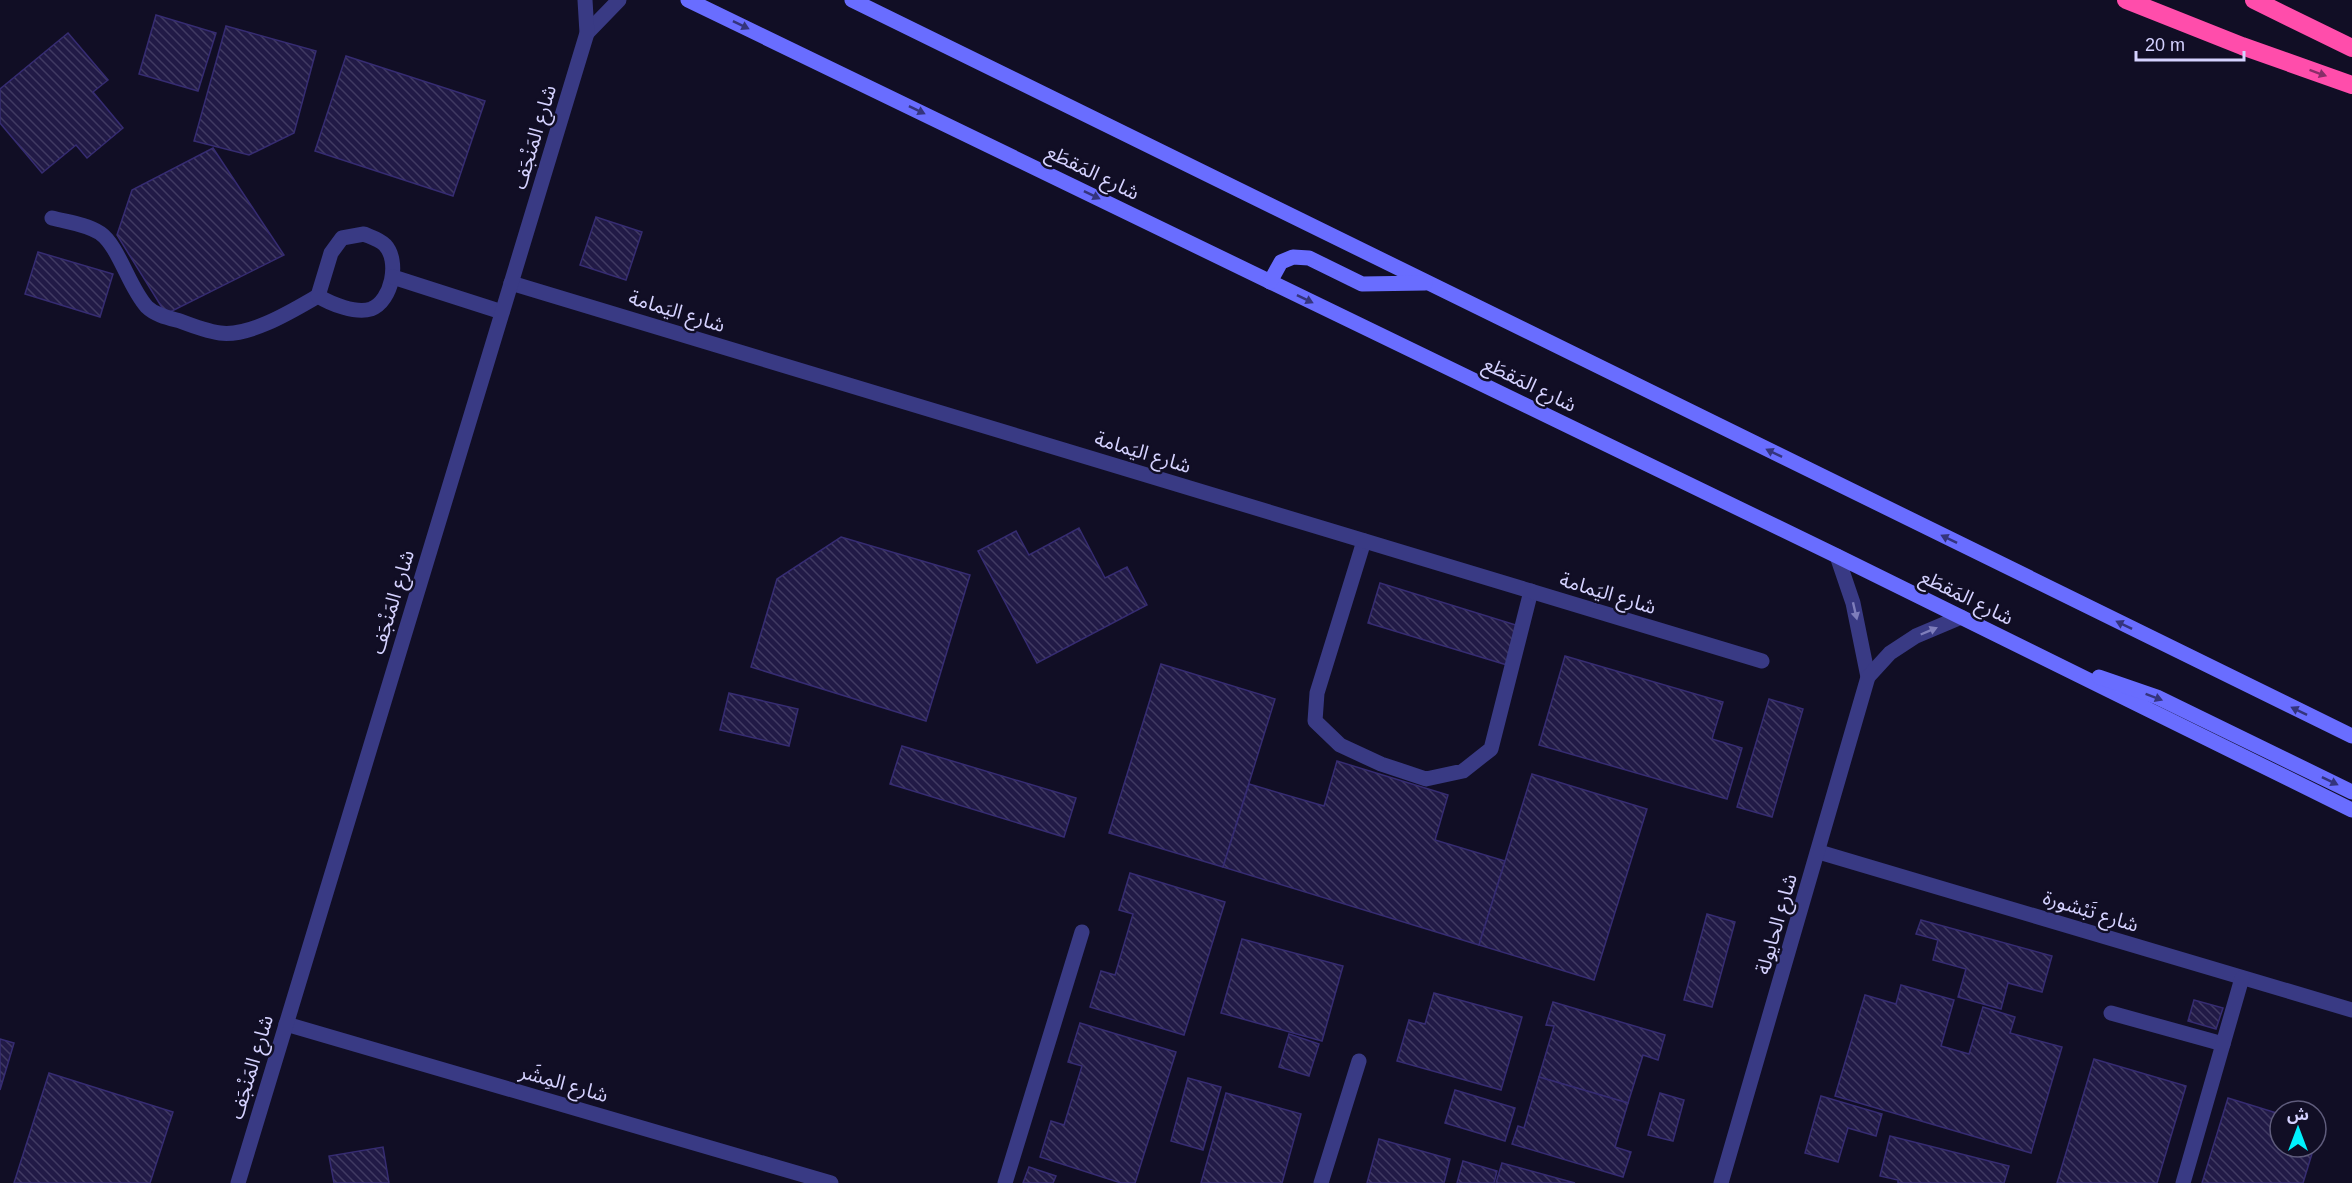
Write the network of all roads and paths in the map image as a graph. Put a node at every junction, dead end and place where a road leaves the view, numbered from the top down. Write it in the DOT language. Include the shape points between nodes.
graph roads {
  1 [pos="585,0"];
  2 [pos="619,0"];
  3 [pos="688,0"];
  4 [pos="852,0"];
  5 [pos="2126,0"];
  6 [pos="2254,0"];
  7 [pos="587,33"];
  8 [pos="2352,48"];
  9 [pos="2352,85"];
  10 [pos="51,218"];
  11 [pos="393,278"];
  12 [pos="1270,282"];
  13 [pos="511,283"];
  14 [pos="1428,283"];
  15 [pos="318,296"];
  16 [pos="502,312"];
  17 [pos="1364,541"];
  18 [pos="1837,556"];
  19 [pos="1530,591"];
  20 [pos="1961,617"];
  21 [pos="2040,657"];
  22 [pos="1762,661"];
  23 [pos="1868,677"];
  24 [pos="2352,736"];
  25 [pos="2352,792"];
  26 [pos="2352,810"];
  27 [pos="1819,852"];
  28 [pos="1082,932"];
  29 [pos="2242,978"];
  30 [pos="2352,1010"];
  31 [pos="2111,1013"];
  32 [pos="286,1024"];
  33 [pos="2223,1044"];
  34 [pos="1359,1061"];
  35 [pos="238,1183"];
  36 [pos="831,1183"];
  37 [pos="1005,1183"];
  38 [pos="1321,1183"];
  39 [pos="1721,1183"];
  40 [pos="2183,1183"];
  1 -- 7 [label="street, شارع المَنْجَف"];
  2 -- 7 [label="street, شارع المَنْجَف"];
  3 -- 12 [label="street, شارع المَقطَع, one-way"];
  4 -- 14 [label="street"];
  5 -- 9 [label="highway, one-way"];
  6 -- 8 [label="highway"];
  7 -- 13 [label="street, شارع المَنْجَف"];
  10 -- 15 [label="street" via="101,234 148,308 201,328 238,332 273,320"];
  11 -- 15 [label="street" via="380,304 369,310 327,302"];
  11 -- 15 [label="street" via="392,258 385,245 364,234 353,235 342,238 331,253"];
  11 -- 16 [label="street"];
  12 -- 14 [label="street" via="1281,262 1293,257 1309,258 1362,284"];
  12 -- 18 [label="street, شارع المَقطَع, one-way"];
  13 -- 16 [label="street, شارع المَنْجَف"];
  13 -- 17 [label="street, شارع اليَمامة"];
  24 -- 14 [label="street, one-way"];
  16 -- 32 [label="street, شارع المَنْجَف"];
  17 -- 19 [label="street, شارع اليَمامة"];
  17 -- 19 [label="street" via="1317,693 1315,721 1340,745 1426,779 1463,771 1491,749"];
  18 -- 20 [label="street, شارع المَقطَع"];
  18 -- 23 [label="street, شارع الحايولة, one-way" via="1853,603"];
  19 -- 22 [label="street, شارع اليَمامة"];
  20 -- 21 [label="street, شارع المَقطَع"];
  23 -- 20 [label="street, شارع الحايولة, one-way" via="1890,653 1916,636"];
  21 -- 25 [label="street, one-way" via="2157,697"];
  21 -- 26 [label="street, شارع المَقطَع"];
  23 -- 27 [label="street, شارع الحايولة"];
  27 -- 29 [label="street, شارع تَبْشورة"];
  27 -- 39 [label="street, شارع الحايولة"];
  28 -- 37 [label="street"];
  29 -- 30 [label="street, شارع تَبْشورة"];
  29 -- 33 [label="street"];
  31 -- 33 [label="street"];
  32 -- 35 [label="street, شارع المَنْجَف"];
  32 -- 36 [label="street, شارع المِشَر"];
  33 -- 40 [label="street"];
  34 -- 38 [label="street"];
}
